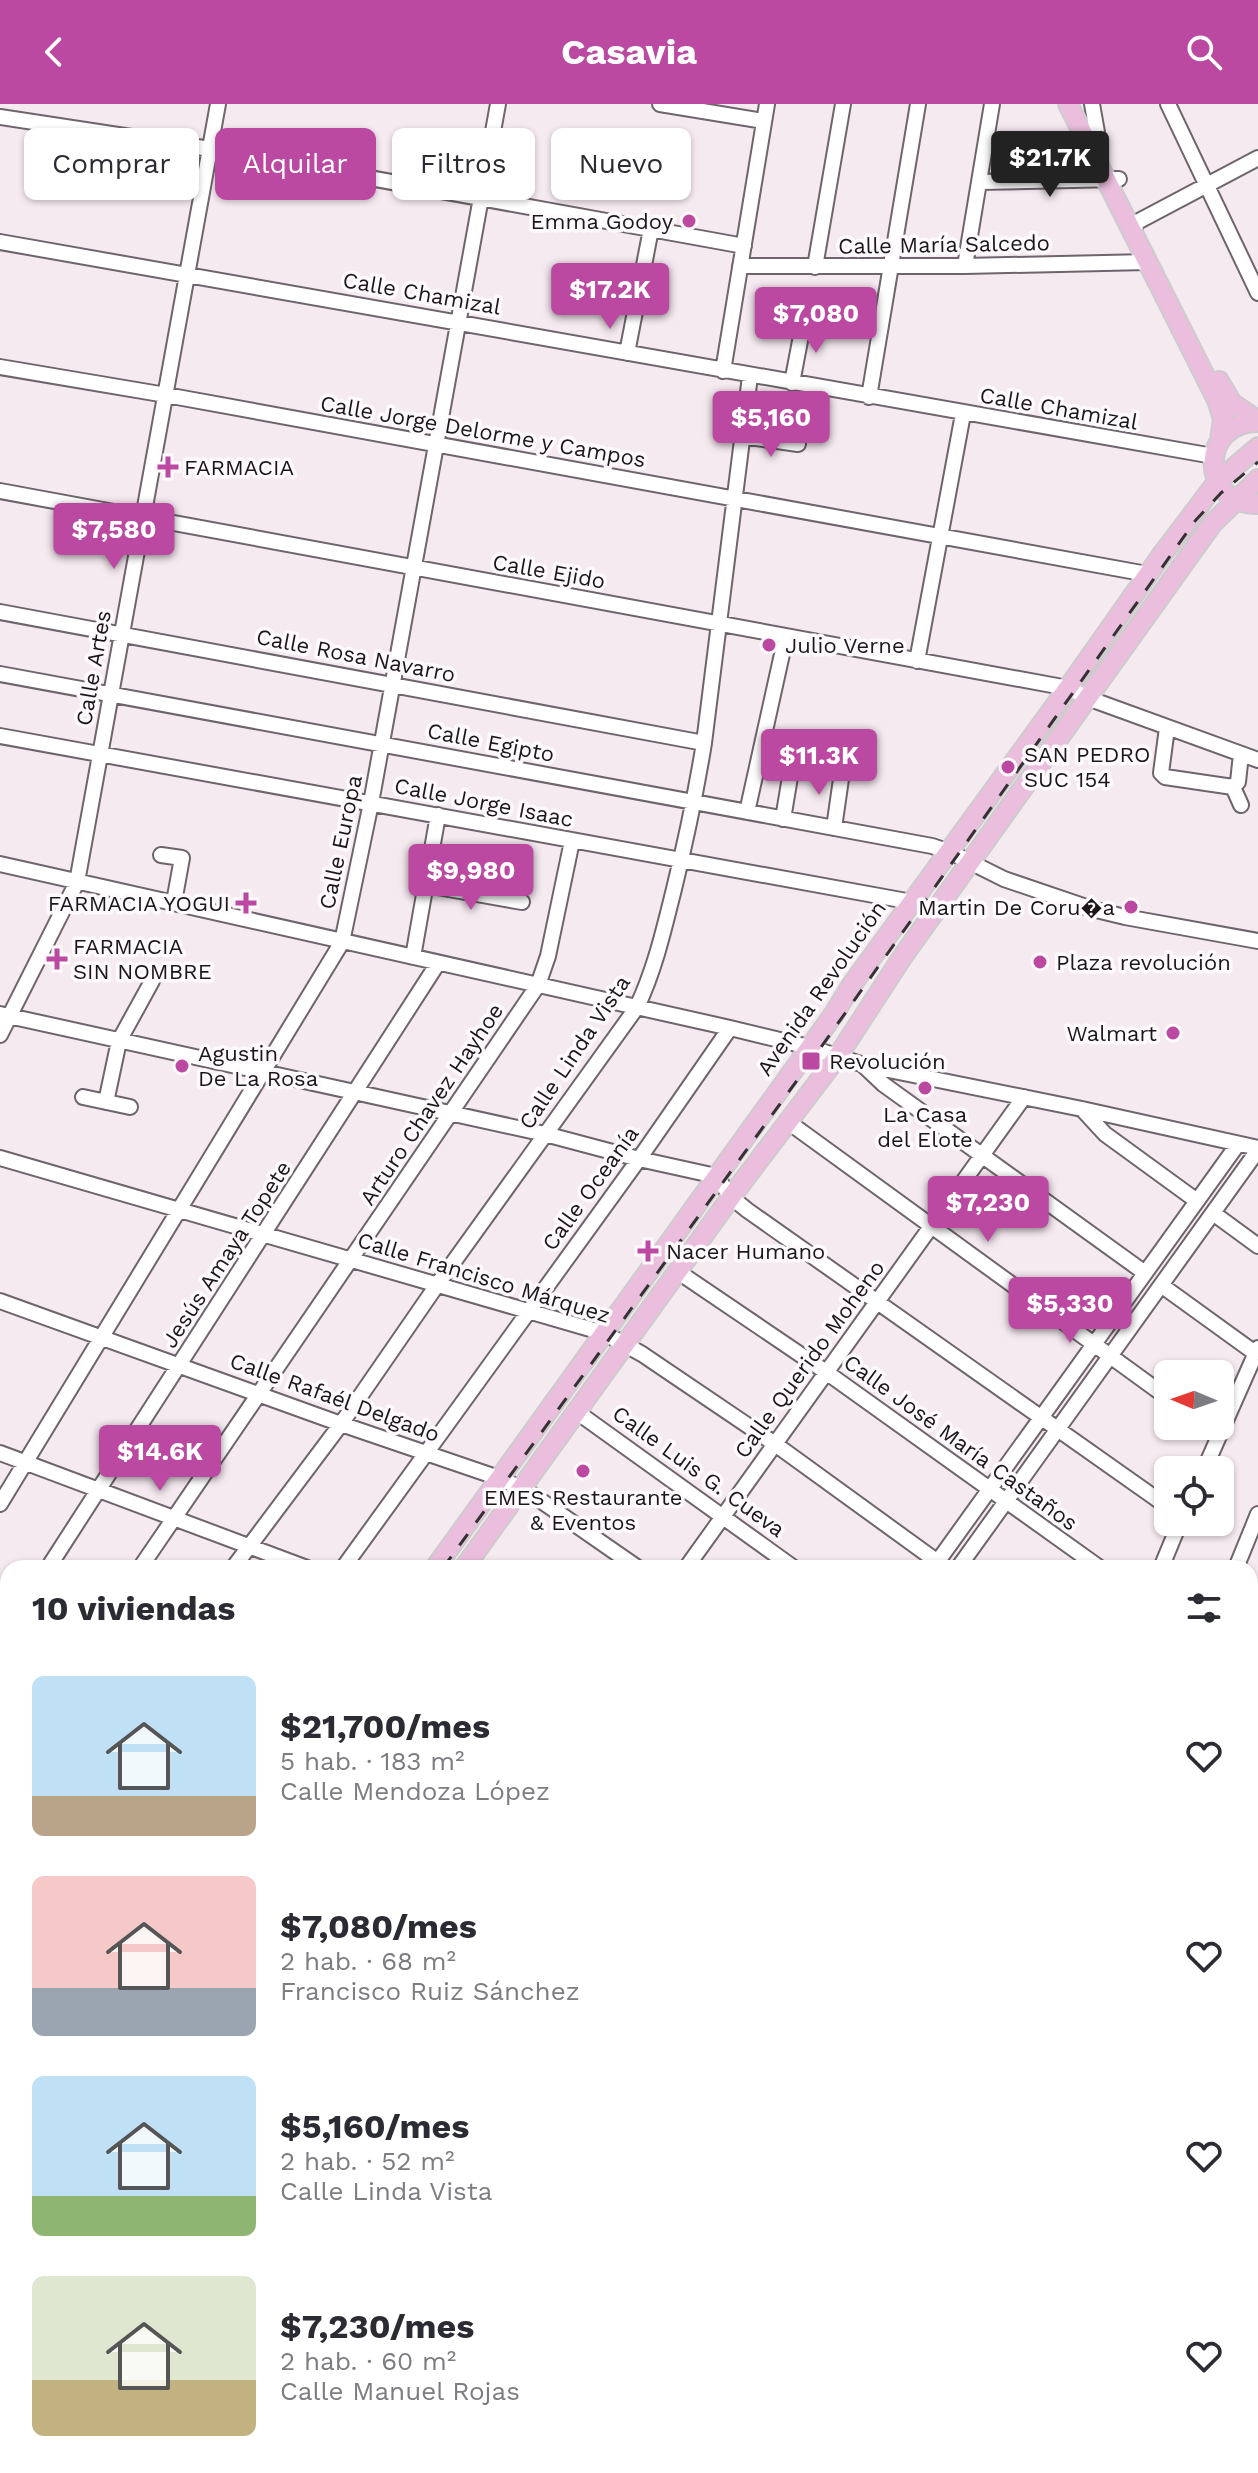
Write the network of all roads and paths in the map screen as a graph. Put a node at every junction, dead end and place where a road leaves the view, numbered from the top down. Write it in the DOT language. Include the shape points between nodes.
graph roads {
  1 [pos="218,104"];
  2 [pos="498,104"];
  3 [pos="660,104"];
  4 [pos="767,104"];
  5 [pos="843,104"];
  6 [pos="918,104"];
  7 [pos="992,104"];
  8 [pos="1068,104"];
  9 [pos="1082,104"];
  10 [pos="1092,104"];
  11 [pos="1168,104"];
  12 [pos="3,115"];
  13 [pos="764,121"];
  14 [pos="494,128"];
  15 [pos="1098,138"];
  16 [pos="210,149"];
  17 [pos="1258,158"];
  18 [pos="1113,179"];
  19 [pos="980,182"];
  20 [pos="392,183"];
  21 [pos="1206,185"];
  22 [pos="481,200"];
  23 [pos="487,200"];
  24 [pos="1136,225"];
  25 [pos="651,229"];
  26 [pos="0,242"];
  27 [pos="744,246"];
  28 [pos="1148,262"];
  29 [pos="740,266"];
  30 [pos="965,266"];
  31 [pos="815,267"];
  32 [pos="892,267"];
  33 [pos="188,273"];
  34 [pos="605,287"];
  35 [pos="639,293"];
  36 [pos="1258,293"];
  37 [pos="804,320"];
  38 [pos="458,322"];
  39 [pos="627,353"];
  40 [pos="0,367"];
  41 [pos="723,371"];
  42 [pos="750,376"];
  43 [pos="792,383"];
  44 [pos="166,395"];
  45 [pos="869,397"];
  46 [pos="963,414"];
  47 [pos="1258,421"];
  48 [pos="742,436"];
  49 [pos="436,444"];
  50 [pos="798,444"];
  51 [pos="1258,447"];
  52 [pos="1217,448"];
  53 [pos="1258,479"];
  54 [pos="1217,482"];
  55 [pos="0,491"];
  56 [pos="734,499"];
  57 [pos="1236,500"];
  58 [pos="1258,504"];
  59 [pos="142,517"];
  60 [pos="941,536"];
  61 [pos="413,569"];
  62 [pos="1147,574"];
  63 [pos="0,612"];
  64 [pos="719,624"];
  65 [pos="122,634"];
  66 [pos="786,636"];
  67 [pos="917,661"];
  68 [pos="0,674"];
  69 [pos="392,685"];
  70 [pos="1068,688"];
  71 [pos="111,693"];
  72 [pos="1088,699"];
  73 [pos="1167,728"];
  74 [pos="0,736"];
  75 [pos="704,743"];
  76 [pos="382,744"];
  77 [pos="1241,754"];
  78 [pos="100,755"];
  79 [pos="1258,760"];
  80 [pos="792,765"];
  81 [pos="842,772"];
  82 [pos="1233,787"];
  83 [pos="695,802"];
  84 [pos="371,803"];
  85 [pos="1241,805"];
  86 [pos="747,812"];
  87 [pos="438,815"];
  88 [pos="783,819"];
  89 [pos="834,828"];
  90 [pos="572,841"];
  91 [pos="950,852"];
  92 [pos="161,855"];
  93 [pos="681,859"];
  94 [pos="971,863"];
  95 [pos="0,864"];
  96 [pos="77,882"];
  97 [pos="426,885"];
  98 [pos="174,902"];
  99 [pos="522,902"];
  100 [pos="912,902"];
  101 [pos="1258,941"];
  102 [pos="342,942"];
  103 [pos="413,957"];
  104 [pos="438,963"];
  105 [pos="152,981"];
  106 [pos="538,985"];
  107 [pos="637,1007"];
  108 [pos="5,1016"];
  109 [pos="730,1028"];
  110 [pos="0,1035"];
  111 [pos="119,1041"];
  112 [pos="809,1047"];
  113 [pos="838,1056"];
  114 [pos="864,1065"];
  115 [pos="262,1072"];
  116 [pos="356,1092"];
  117 [pos="83,1097"];
  118 [pos="1024,1097"];
  119 [pos="106,1102"];
  120 [pos="130,1107"];
  121 [pos="1082,1109"];
  122 [pos="451,1113"];
  123 [pos="787,1121"];
  124 [pos="545,1134"];
  125 [pos="1238,1144"];
  126 [pos="1258,1149"];
  127 [pos="983,1155"];
  128 [pos="0,1158"];
  129 [pos="639,1159"];
  130 [pos="716,1176"];
  131 [pos="731,1197"];
  132 [pos="1197,1201"];
  133 [pos="178,1209"];
  134 [pos="1213,1213"];
  135 [pos="931,1226"];
  136 [pos="264,1235"];
  137 [pos="1258,1246"];
  138 [pos="351,1260"];
  139 [pos="677,1271"];
  140 [pos="1145,1273"];
  141 [pos="437,1285"];
  142 [pos="1161,1285"];
  143 [pos="878,1300"];
  144 [pos="0,1301"];
  145 [pos="527,1311"];
  146 [pos="604,1333"];
  147 [pos="100,1336"];
  148 [pos="625,1344"];
  149 [pos="1094,1345"];
  150 [pos="1257,1351"];
  151 [pos="1110,1357"];
  152 [pos="180,1365"];
  153 [pos="826,1372"];
  154 [pos="1154,1388"];
  155 [pos="1234,1393"];
  156 [pos="259,1394"];
  157 [pos="577,1412"];
  158 [pos="1041,1417"];
  159 [pos="341,1424"];
  160 [pos="1058,1429"];
  161 [pos="775,1444"];
  162 [pos="0,1453"];
  163 [pos="425,1453"];
  164 [pos="26,1462"];
  165 [pos="499,1478"];
  166 [pos="522,1488"];
  167 [pos="990,1489"];
  168 [pos="98,1490"];
  169 [pos="1154,1497"];
  170 [pos="1006,1501"];
  171 [pos="0,1504"];
  172 [pos="1258,1514"];
  173 [pos="723,1516"];
  174 [pos="174,1519"];
  175 [pos="1174,1536"];
  176 [pos="248,1547"];
  177 [pos="53,1560"];
  178 [pos="146,1560"];
  179 [pos="239,1560"];
  180 [pos="285,1560"];
  181 [pos="349,1560"];
  182 [pos="441,1560"];
  183 [pos="470,1560"];
  184 [pos="626,1560"];
  185 [pos="692,1560"];
  186 [pos="783,1560"];
  187 [pos="931,1560"];
  188 [pos="943,1560"];
  189 [pos="964,1560"];
  190 [pos="1089,1560"];
  191 [pos="1164,1560"];
  192 [pos="1239,1560"];
  1 -- 16 [label="street, Calle Artes"];
  2 -- 14 [label="street, Calle Europa"];
  3 -- 13 [label="street"];
  4 -- 13 [label="street"];
  5 -- 31 [label="street"];
  6 -- 32 [label="street"];
  7 -- 19 [label="street"];
  8 -- 18 [label="main road"];
  9 -- 15 [label="main road"];
  10 -- 15 [label="street"];
  11 -- 21 [label="street"];
  12 -- 16 [label="street"];
  13 -- 27 [label="street"];
  15 -- 18 [label="main road"];
  16 -- 20 [label="street"];
  16 -- 33 [label="street, Calle Artes"];
  17 -- 21 [label="street"];
  18 -- 19 [label="street"];
  18 -- 24 [label="main road"];
  19 -- 30 [label="street"];
  21 -- 24 [label="street"];
  21 -- 36 [label="street"];
  22 -- 38 [label="street, Calle Europa"];
  23 -- 25 [label="street"];
  24 -- 28 [label="main road"];
  24 -- 47 [label="main road" via="1226,395"];
  25 -- 27 [label="street"];
  25 -- 35 [label="street"];
  26 -- 33 [label="street, Calle Chamizal"];
  27 -- 29 [label="street"];
  28 -- 30 [label="street, Calle María Salcedo"];
  28 -- 52 [label="main road" via="1217,400 1223,419"];
  29 -- 31 [label="street, Calle María Salcedo"];
  29 -- 41 [label="street"];
  30 -- 32 [label="street, Calle María Salcedo"];
  31 -- 32 [label="street, Calle María Salcedo"];
  32 -- 45 [label="street"];
  33 -- 38 [label="street, Calle Chamizal"];
  33 -- 44 [label="street, Calle Artes"];
  34 -- 35 [label="street"];
  35 -- 39 [label="street"];
  37 -- 43 [label="street"];
  38 -- 39 [label="street, Calle Chamizal"];
  38 -- 49 [label="street, Calle Europa"];
  39 -- 41 [label="street, Calle Chamizal"];
  40 -- 44 [label="street, Calle Jorge Delorme y Campos"];
  41 -- 42 [label="street, Calle Chamizal"];
  42 -- 43 [label="street, Calle Chamizal"];
  42 -- 48 [label="street, Calle Linda Vista"];
  43 -- 45 [label="street, Calle Chamizal"];
  44 -- 49 [label="street, Calle Jorge Delorme y Campos"];
  44 -- 59 [label="street, Calle Artes"];
  45 -- 46 [label="street, Calle Chamizal"];
  46 -- 52 [label="street, Calle Chamizal"];
  46 -- 60 [label="street"];
  47 -- 52 [label="main road" via="1233,428"];
  48 -- 50 [label="street"];
  48 -- 56 [label="street, Calle Linda Vista"];
  49 -- 56 [label="street, Calle Jorge Delorme y Campos"];
  49 -- 61 [label="street, Calle Europa"];
  51 -- 54 [label="main road, Avenida Revolución"];
  52 -- 54 [label="main road"];
  53 -- 57 [label="main road"];
  54 -- 57 [label="main road"];
  54 -- 62 [label="main road, Avenida Revolución"];
  55 -- 59 [label="street, Calle Ejido"];
  56 -- 60 [label="street, Calle Jorge Delorme y Campos"];
  56 -- 64 [label="street, Calle Linda Vista"];
  57 -- 58 [label="main road"];
  57 -- 72 [label="main road" via="1212,524"];
  59 -- 61 [label="street, Calle Ejido"];
  59 -- 65 [label="street, Calle Artes"];
  60 -- 62 [label="street, Calle Jorge Delorme y Campos"];
  60 -- 67 [label="street"];
  61 -- 64 [label="street, Calle Ejido"];
  61 -- 69 [label="street, Calle Europa"];
  62 -- 70 [label="main road, Avenida Revolución"];
  63 -- 65 [label="street, Calle Rosa Navarro"];
  64 -- 66 [label="street, Calle Ejido"];
  64 -- 75 [label="street, Calle Linda Vista"];
  65 -- 69 [label="street, Calle Rosa Navarro"];
  65 -- 71 [label="street, Calle Artes"];
  66 -- 67 [label="street, Calle Ejido"];
  66 -- 86 [label="street"];
  67 -- 70 [label="street, Calle Ejido"];
  68 -- 71 [label="street, Calle Egipto"];
  69 -- 75 [label="street, Calle Rosa Navarro"];
  69 -- 76 [label="street, Calle Europa"];
  70 -- 72 [label="street, Calle Ejido"];
  70 -- 91 [label="main road, Avenida Revolución"];
  71 -- 76 [label="street, Calle Egipto"];
  71 -- 78 [label="street, Calle Artes"];
  72 -- 73 [label="street, Calle Ejido"];
  72 -- 94 [label="main road"];
  73 -- 77 [label="street, Calle Ejido"];
  73 -- 82 [label="street" via="1161,773 1165,777"];
  74 -- 78 [label="street, Calle Jorge Isaac"];
  75 -- 83 [label="street, Calle Linda Vista"];
  76 -- 83 [label="street, Calle Egipto"];
  76 -- 84 [label="street, Calle Europa"];
  77 -- 79 [label="street, Calle Ejido"];
  77 -- 82 [label="street"];
  78 -- 84 [label="street, Calle Jorge Isaac"];
  78 -- 96 [label="street, Calle Artes"];
  80 -- 88 [label="street"];
  81 -- 89 [label="street"];
  82 -- 85 [label="street"];
  83 -- 86 [label="street, Calle Egipto"];
  83 -- 93 [label="street, Calle Linda Vista"];
  84 -- 87 [label="street, Calle Jorge Isaac"];
  84 -- 102 [label="street, Calle Europa"];
  86 -- 88 [label="street, Calle Egipto"];
  87 -- 90 [label="street, Calle Jorge Isaac"];
  87 -- 97 [label="street"];
  88 -- 89 [label="street, Calle Egipto"];
  89 -- 91 [label="street, Calle Egipto"];
  90 -- 93 [label="street, Calle Jorge Isaac"];
  90 -- 106 [label="street, Arturo Chavez Hayhoe"];
  91 -- 94 [label="street, Calle Egipto"];
  91 -- 100 [label="main road, Avenida Revolución"];
  92 -- 98 [label="street" via="182,858"];
  93 -- 100 [label="street, Calle Jorge Isaac"];
  93 -- 107 [label="street, Calle Linda Vista" via="660,946"];
  94 -- 101 [label="street, Calle Egipto" via="1092,909"];
  94 -- 113 [label="main road"];
  95 -- 96 [label="street"];
  96 -- 98 [label="street"];
  96 -- 108 [label="street, Calle Artes"];
  97 -- 99 [label="street"];
  97 -- 103 [label="street"];
  98 -- 102 [label="street"];
  100 -- 112 [label="main road, Avenida Revolución"];
  102 -- 103 [label="street"];
  102 -- 115 [label="street, Calle Europa"];
  103 -- 104 [label="street"];
  104 -- 106 [label="street"];
  104 -- 116 [label="street, Jesús Amaya Topete"];
  105 -- 111 [label="street"];
  106 -- 107 [label="street"];
  106 -- 122 [label="street, Arturo Chavez Hayhoe"];
  107 -- 109 [label="street"];
  107 -- 124 [label="street, Calle Linda Vista"];
  108 -- 110 [label="street, Calle Artes"];
  108 -- 111 [label="street"];
  109 -- 112 [label="street"];
  109 -- 129 [label="street, Calle Oceanía"];
  111 -- 115 [label="street"];
  111 -- 119 [label="street"];
  112 -- 113 [label="street"];
  112 -- 130 [label="main road, Avenida Revolución"];
  113 -- 114 [label="street"];
  113 -- 123 [label="main road"];
  114 -- 118 [label="street"];
  114 -- 127 [label="street"];
  115 -- 116 [label="street"];
  115 -- 133 [label="street, Calle Europa"];
  116 -- 122 [label="street"];
  116 -- 136 [label="street, Jesús Amaya Topete"];
  117 -- 119 [label="street"];
  118 -- 121 [label="street"];
  118 -- 127 [label="street, Calle Querido Moheno"];
  119 -- 120 [label="street"];
  121 -- 125 [label="street"];
  121 -- 132 [label="street" via="1105,1134"];
  122 -- 124 [label="street"];
  122 -- 138 [label="street, Arturo Chavez Hayhoe"];
  123 -- 131 [label="main road"];
  123 -- 135 [label="street"];
  124 -- 129 [label="street"];
  124 -- 141 [label="street, Calle Linda Vista"];
  125 -- 126 [label="street"];
  125 -- 132 [label="street"];
  126 -- 134 [label="street"];
  127 -- 135 [label="street, Calle Querido Moheno"];
  127 -- 140 [label="street"];
  128 -- 133 [label="street, Calle Francisco Márquez"];
  129 -- 130 [label="street"];
  129 -- 145 [label="street, Calle Oceanía"];
  130 -- 131 [label="street"];
  130 -- 146 [label="main road, Avenida Revolución"];
  131 -- 139 [label="main road"];
  131 -- 143 [label="street"];
  132 -- 140 [label="street"];
  133 -- 136 [label="street, Calle Francisco Márquez"];
  133 -- 147 [label="street, Calle Europa"];
  134 -- 137 [label="street"];
  134 -- 142 [label="street"];
  135 -- 143 [label="street, Calle Querido Moheno"];
  135 -- 149 [label="street"];
  136 -- 138 [label="street, Calle Francisco Márquez"];
  136 -- 152 [label="street, Jesús Amaya Topete"];
  138 -- 141 [label="street, Calle Francisco Márquez"];
  138 -- 156 [label="street, Arturo Chavez Hayhoe"];
  139 -- 148 [label="main road"];
  139 -- 153 [label="street, Calle José María Castaños"];
  140 -- 149 [label="street"];
  141 -- 145 [label="street, Calle Francisco Márquez"];
  141 -- 159 [label="street, Calle Linda Vista"];
  142 -- 150 [label="street"];
  142 -- 151 [label="street"];
  143 -- 153 [label="street, Calle Querido Moheno"];
  143 -- 158 [label="street"];
  144 -- 147 [label="street, Calle Rafaél Delgado"];
  145 -- 146 [label="street, Calle Francisco Márquez"];
  145 -- 163 [label="street, Calle Oceanía"];
  146 -- 148 [label="street, Calle Francisco Márquez"];
  146 -- 165 [label="main road, Avenida Revolución"];
  147 -- 152 [label="street, Calle Rafaél Delgado"];
  147 -- 164 [label="street, Calle Europa"];
  148 -- 157 [label="main road"];
  148 -- 161 [label="street, Calle Francisco Márquez"];
  149 -- 151 [label="street"];
  149 -- 158 [label="street"];
  150 -- 155 [label="street"];
  151 -- 154 [label="street"];
  151 -- 160 [label="street"];
  152 -- 156 [label="street, Calle Rafaél Delgado"];
  152 -- 168 [label="street, Jesús Amaya Topete"];
  153 -- 161 [label="street, Calle Querido Moheno"];
  153 -- 167 [label="street, Calle José María Castaños"];
  156 -- 159 [label="street, Calle Rafaél Delgado"];
  156 -- 174 [label="street, Arturo Chavez Hayhoe"];
  157 -- 166 [label="main road"];
  157 -- 173 [label="street, Calle Luis G. Cueva"];
  158 -- 160 [label="street"];
  158 -- 167 [label="street"];
  159 -- 163 [label="street, Calle Rafaél Delgado"];
  159 -- 176 [label="street, Calle Linda Vista"];
  160 -- 169 [label="street"];
  160 -- 170 [label="street"];
  161 -- 173 [label="street, Calle Querido Moheno"];
  161 -- 187 [label="street, Calle Francisco Márquez"];
  162 -- 164 [label="street"];
  163 -- 165 [label="street, Calle Rafaél Delgado"];
  163 -- 181 [label="street, Calle Oceanía"];
  164 -- 168 [label="street"];
  164 -- 171 [label="street, Calle Europa"];
  165 -- 166 [label="street, Calle Rafaél Delgado"];
  165 -- 182 [label="main road, Avenida Revolución"];
  166 -- 183 [label="main road"];
  166 -- 184 [label="street, Calle Rafaél Delgado"];
  167 -- 170 [label="street, Calle José María Castaños"];
  167 -- 188 [label="street"];
  168 -- 174 [label="street"];
  168 -- 177 [label="street, Jesús Amaya Topete"];
  170 -- 189 [label="street"];
  170 -- 190 [label="street, Calle José María Castaños"];
  172 -- 192 [label="street"];
  173 -- 185 [label="street, Calle Querido Moheno"];
  173 -- 186 [label="street, Calle Luis G. Cueva"];
  174 -- 176 [label="street"];
  174 -- 178 [label="street, Arturo Chavez Hayhoe"];
  175 -- 191 [label="street"];
  176 -- 179 [label="street, Calle Linda Vista"];
  176 -- 180 [label="street"];
}
